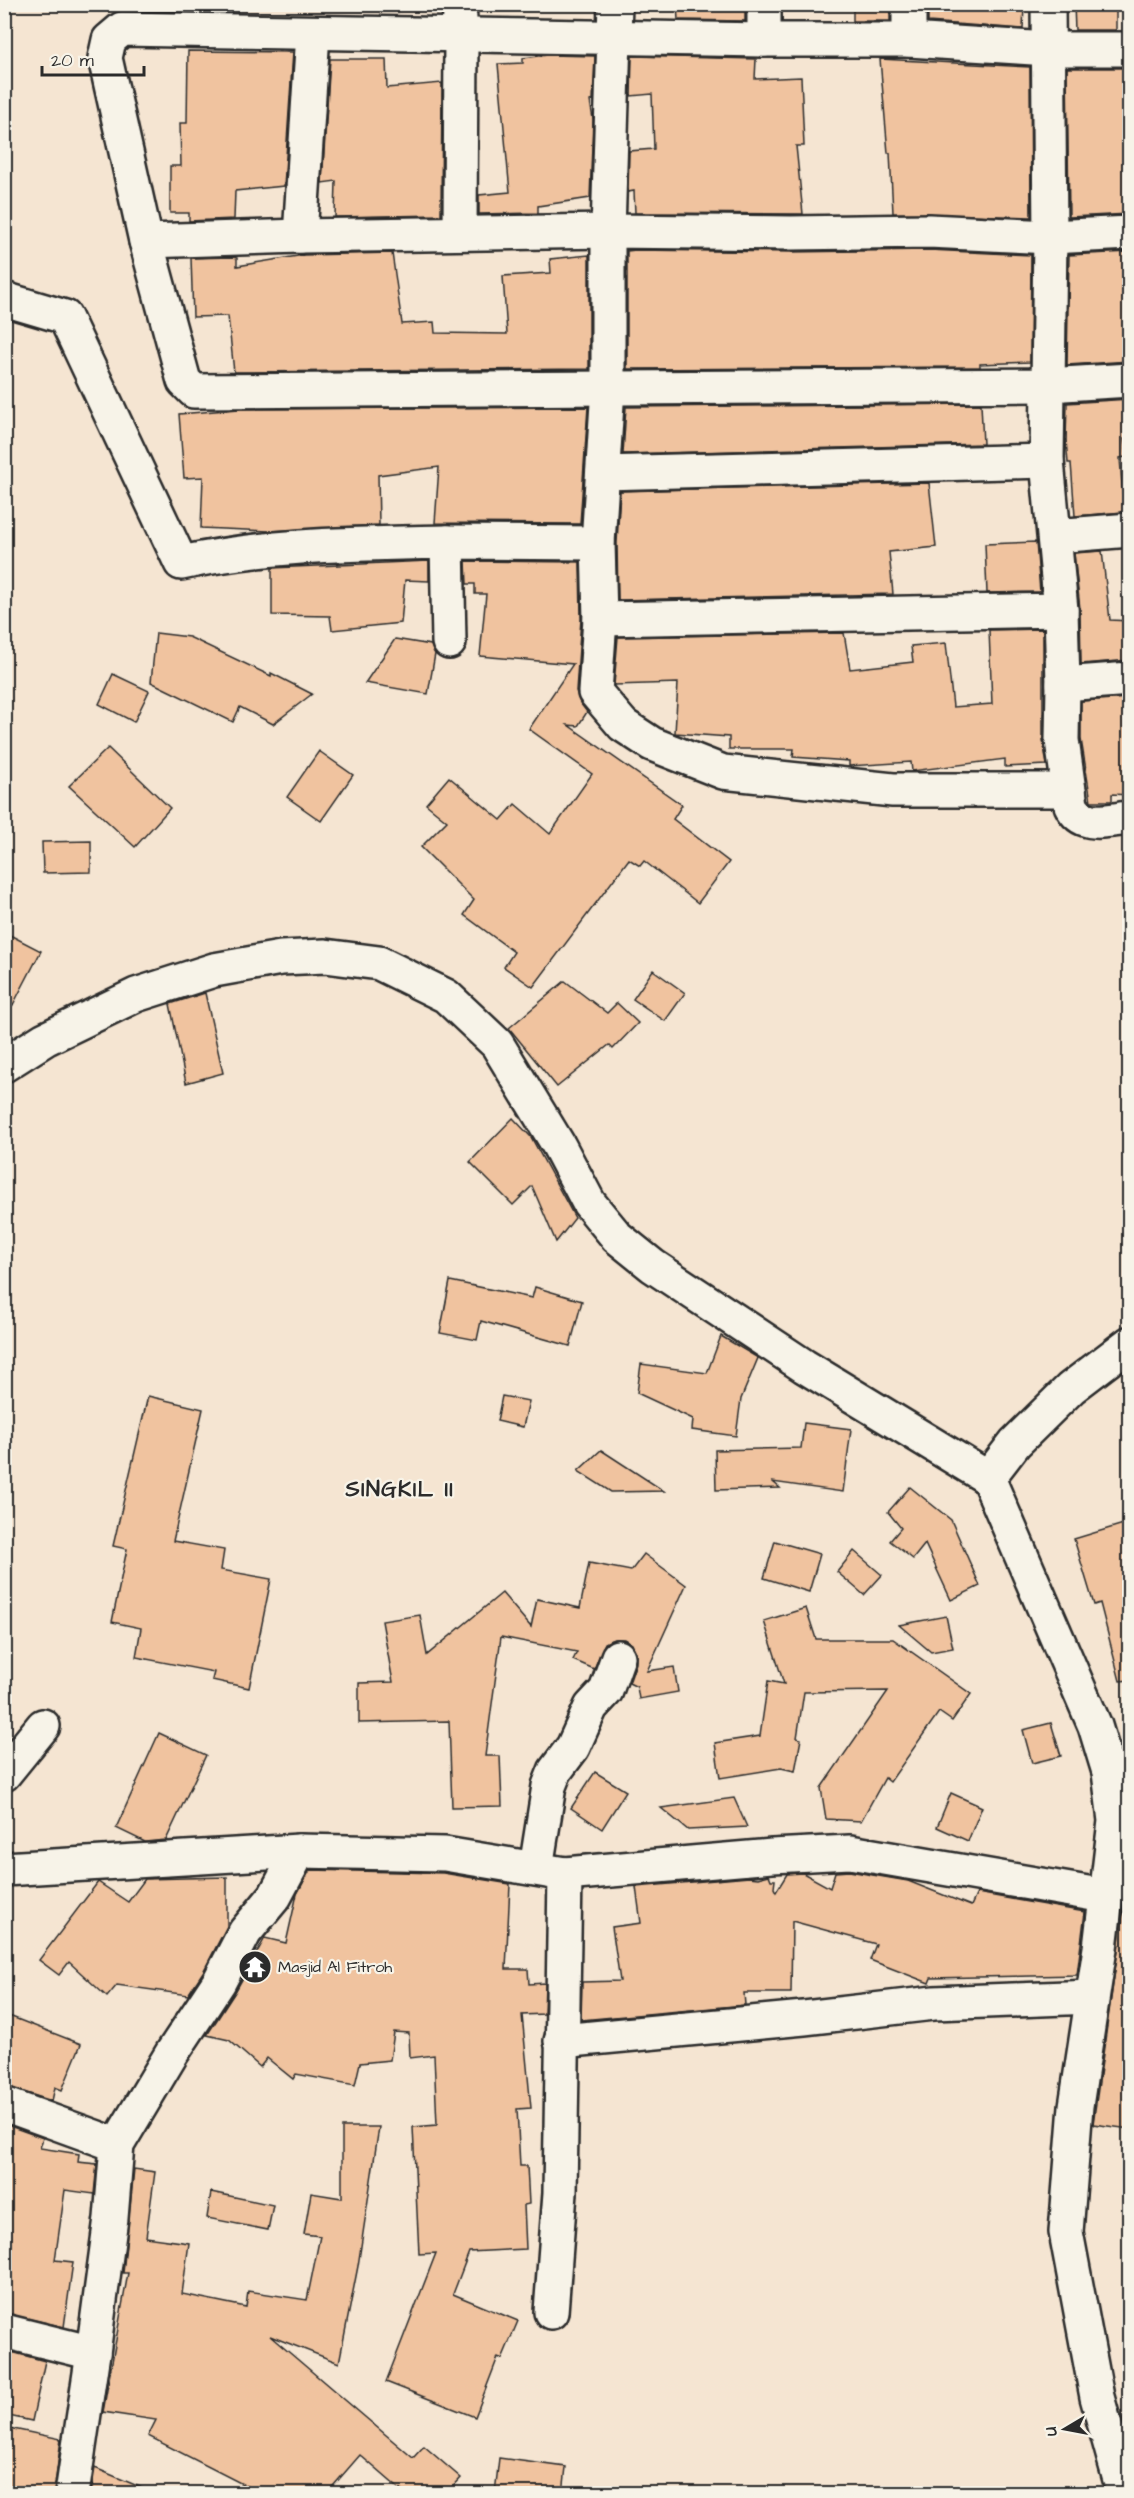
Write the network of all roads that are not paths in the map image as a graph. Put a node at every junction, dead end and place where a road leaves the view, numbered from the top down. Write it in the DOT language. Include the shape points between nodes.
graph roads {
  1 [pos="615,4"];
  2 [pos="764,4"];
  3 [pos="909,4"];
  4 [pos="1048,4"];
  5 [pos="460,20"];
  6 [pos="313,33"];
  7 [pos="614,38"];
  8 [pos="764,40"];
  9 [pos="909,40"];
  10 [pos="1130,49"];
  11 [pos="1049,50"];
  12 [pos="608,231"];
  13 [pos="460,233"];
  14 [pos="1130,233"];
  15 [pos="300,236"];
  16 [pos="1050,237"];
  17 [pos="146,241"];
  18 [pos="4,299"];
  19 [pos="1130,380"];
  20 [pos="1047,385"];
  21 [pos="608,388"];
  22 [pos="1047,461"];
  23 [pos="603,473"];
  24 [pos="1130,530"];
  25 [pos="1055,536"];
  26 [pos="447,542"];
  27 [pos="598,543"];
  28 [pos="1061,610"];
  29 [pos="600,619"];
  30 [pos="449,642"];
  31 [pos="1130,680"];
  32 [pos="1063,684"];
  33 [pos="1069,789"];
  34 [pos="1130,819"];
  35 [pos="4,1065"];
  36 [pos="1130,1343"];
  37 [pos="988,1478"];
  38 [pos="618,1657"];
  39 [pos="43,1726"];
  40 [pos="4,1773"];
  41 [pos="299,1851"];
  42 [pos="4,1869"];
  43 [pos="551,1871"];
  44 [pos="1105,1896"];
  45 [pos="1092,1997"];
  46 [pos="561,2041"];
  47 [pos="4,2104"];
  48 [pos="117,2145"];
  49 [pos="551,2312"];
  50 [pos="4,2331"];
  51 [pos="93,2353"];
  52 [pos="72,2493"];
  53 [pos="1124,2493"];
  1 -- 7 [label="street"];
  2 -- 8 [label="street"];
  3 -- 9 [label="street"];
  4 -- 11 [label="street"];
  5 -- 6 [label="street"];
  5 -- 7 [label="street"];
  5 -- 13 [label="street"];
  6 -- 15 [label="street"];
  6 -- 17 [label="street" via="122,29 109,40 105,58"];
  7 -- 8 [label="street"];
  7 -- 12 [label="street"];
  8 -- 9 [label="street"];
  9 -- 11 [label="street"];
  10 -- 11 [label="street"];
  11 -- 16 [label="street"];
  12 -- 13 [label="street"];
  12 -- 16 [label="street" via="929,231"];
  12 -- 21 [label="street"];
  13 -- 15 [label="street"];
  14 -- 16 [label="street"];
  15 -- 17 [label="street"];
  16 -- 20 [label="street"];
  17 -- 21 [label="street" via="184,381 194,391"];
  18 -- 26 [label="street" via="65,317 181,563 241,552"];
  19 -- 20 [label="street"];
  20 -- 21 [label="street"];
  20 -- 22 [label="street"];
  21 -- 23 [label="street"];
  22 -- 23 [label="street"];
  22 -- 25 [label="street"];
  23 -- 27 [label="street"];
  24 -- 25 [label="street"];
  25 -- 28 [label="street"];
  26 -- 27 [label="street"];
  26 -- 30 [label="street"];
  27 -- 29 [label="street"];
  28 -- 29 [label="street"];
  28 -- 32 [label="street"];
  29 -- 33 [label="street" via="595,692 623,725 652,744 723,772 893,790"];
  31 -- 32 [label="street"];
  32 -- 33 [label="street" via="1062,740"];
  33 -- 34 [label="street" via="1076,815 1086,821"];
  35 -- 37 [label="street" via="45,1039 136,995 214,970 281,958 326,956 379,963 446,996 497,1044 589,1203 617,1237 653,1266 804,1366"];
  36 -- 37 [label="street" via="1071,1388 1015,1443"];
  37 -- 44 [label="street" via="1095,1726 1109,1772 1115,1821"];
  38 -- 43 [label="street" via="606,1691 591,1707 549,1786"];
  39 -- 40 [label="street"];
  41 -- 42 [label="street"];
  41 -- 43 [label="street" via="446,1854"];
  41 -- 48 [label="street" via="274,1896 245,1932 219,1982"];
  43 -- 44 [label="street" via="850,1852"];
  43 -- 46 [label="street"];
  44 -- 45 [label="street"];
  45 -- 46 [label="street" via="934,2003"];
  45 -- 53 [label="street" via="1076,2106 1066,2232 1097,2397"];
  46 -- 49 [label="street" via="560,2193"];
  47 -- 48 [label="street"];
  48 -- 51 [label="street"];
  50 -- 51 [label="street"];
  51 -- 52 [label="street"];
}
